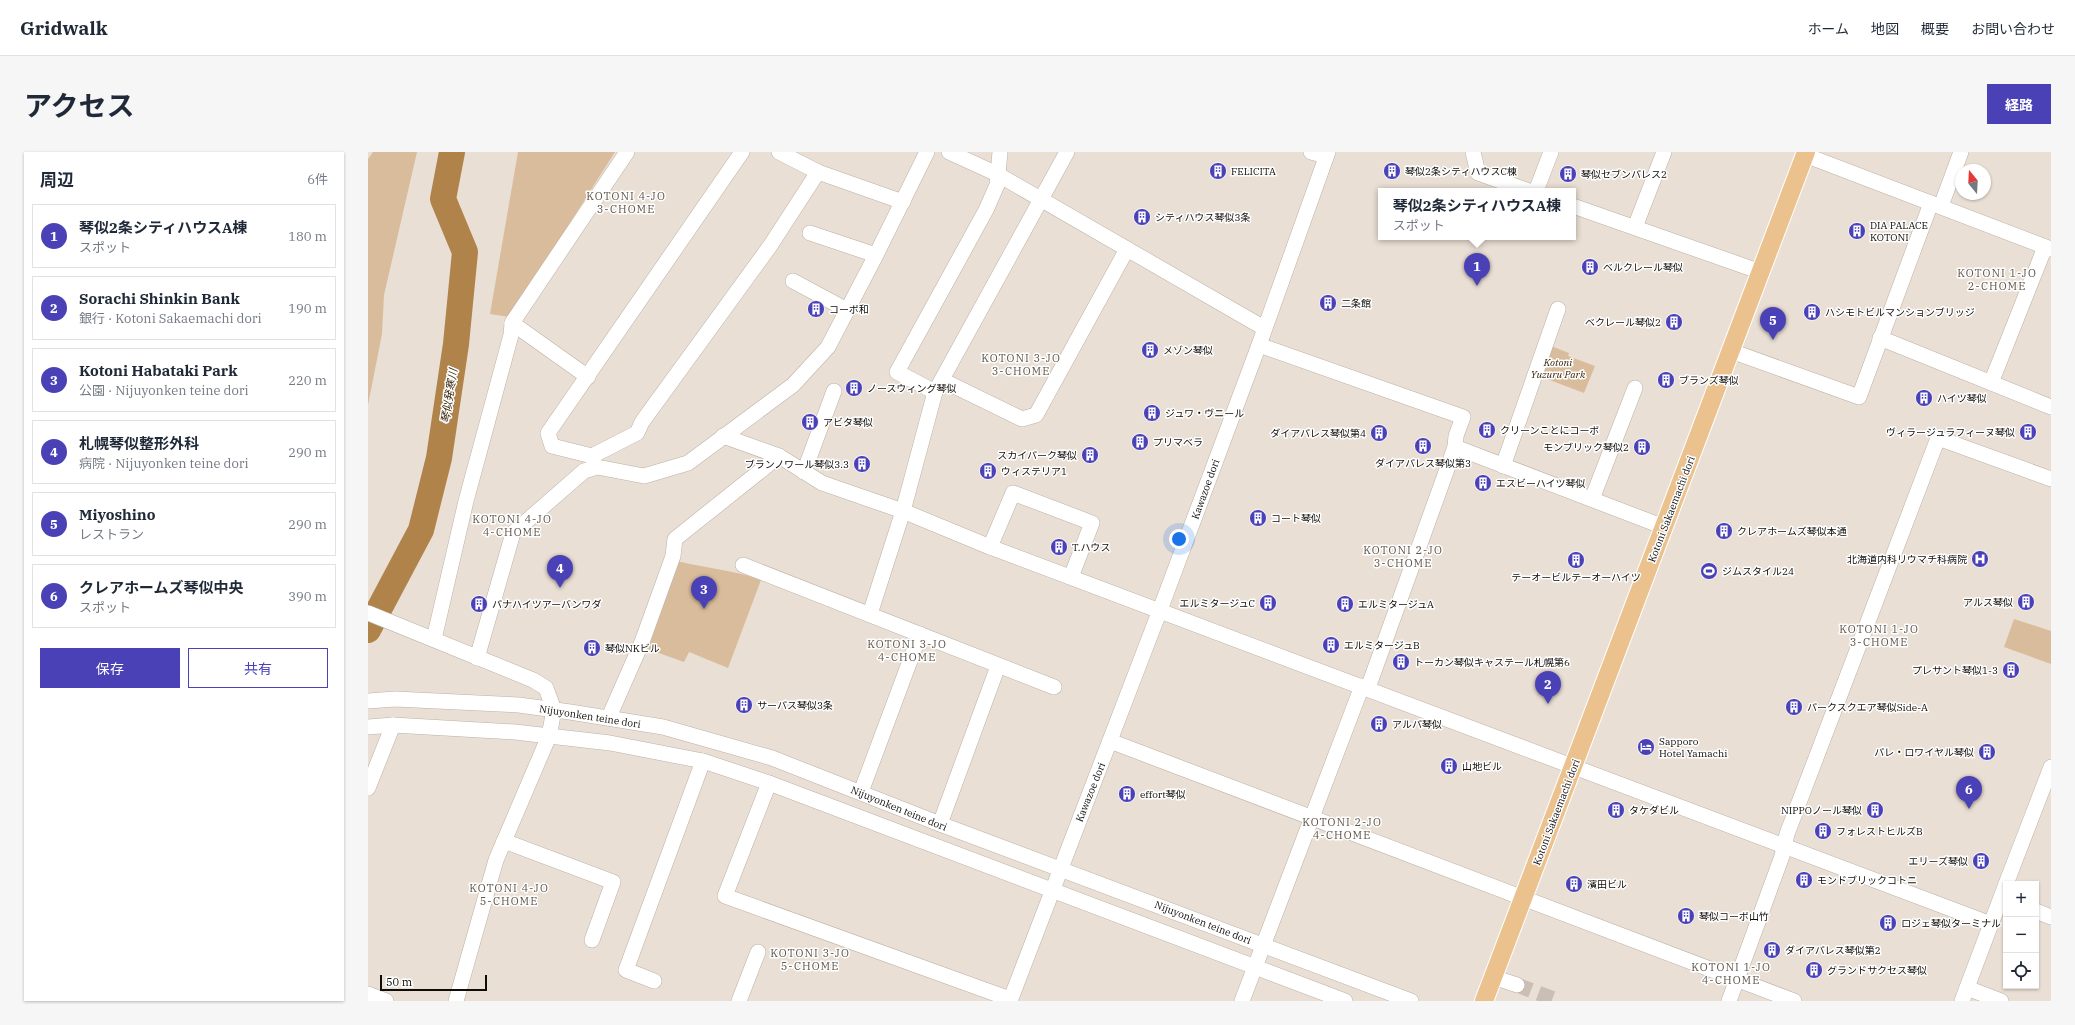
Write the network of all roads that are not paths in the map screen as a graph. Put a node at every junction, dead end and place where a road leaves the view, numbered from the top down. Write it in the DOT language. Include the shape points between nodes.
graph roads {
  1 [pos="627,152"];
  2 [pos="742,152"];
  3 [pos="779,152"];
  4 [pos="927,152"];
  5 [pos="949,152"];
  6 [pos="1000,152"];
  7 [pos="1067,152"];
  8 [pos="1311,152"];
  9 [pos="1473,152"];
  10 [pos="1551,152"];
  11 [pos="1664,152"];
  12 [pos="1961,152"];
  13 [pos="1327,154"];
  14 [pos="1806,154"];
  15 [pos="818,172"];
  16 [pos="997,174"];
  17 [pos="1520,188"];
  18 [pos="1537,188"];
  19 [pos="1041,199"];
  20 [pos="903,202"];
  21 [pos="1936,205"];
  22 [pos="1576,207"];
  23 [pos="1636,227"];
  24 [pos="810,233"];
  25 [pos="2048,248"];
  26 [pos="1127,249"];
  27 [pos="876,255"];
  28 [pos="1761,272"];
  29 [pos="793,281"];
  30 [pos="1558,309"];
  31 [pos="847,310"];
  32 [pos="512,323"];
  33 [pos="1264,328"];
  34 [pos="1880,338"];
  35 [pos="1259,345"];
  36 [pos="1731,351"];
  37 [pos="588,377"];
  38 [pos="1991,383"];
  39 [pos="938,386"];
  40 [pos="1635,388"];
  41 [pos="834,391"];
  42 [pos="2051,407"];
  43 [pos="723,436"];
  44 [pos="1455,447"];
  45 [pos="779,456"];
  46 [pos="1503,466"];
  47 [pos="804,472"];
  48 [pos="2051,479"];
  49 [pos="1592,499"];
  50 [pos="903,511"];
  51 [pos="1664,526"];
  52 [pos="990,547"];
  53 [pos="743,565"];
  54 [pos="1071,577"];
  55 [pos="1160,610"];
  56 [pos="368,613"];
  57 [pos="870,614"];
  58 [pos="920,634"];
  59 [pos="434,639"];
  60 [pos="477,658"];
  61 [pos="998,666"];
  62 [pos="1054,687"];
  63 [pos="1365,687"];
  64 [pos="368,701"];
  65 [pos="554,710"];
  66 [pos="609,718"];
  67 [pos="381,726"];
  68 [pos="549,736"];
  69 [pos="1110,741"];
  70 [pos="703,761"];
  71 [pos="1574,765"];
  72 [pos="2051,767"];
  73 [pos="769,783"];
  74 [pos="368,788"];
  75 [pos="861,792"];
  76 [pos="2046,795"];
  77 [pos="1312,818"];
  78 [pos="940,824"];
  79 [pos="504,841"];
  80 [pos="1784,846"];
  81 [pos="1060,869"];
  82 [pos="2009,881"];
  83 [pos="1051,891"];
  84 [pos="2003,896"];
  85 [pos="1523,899"];
  86 [pos="2039,912"];
  87 [pos="2051,917"];
  88 [pos="1991,924"];
  89 [pos="592,940"];
  90 [pos="1263,945"];
  91 [pos="758,952"];
  92 [pos="1255,967"];
  93 [pos="1494,977"];
  94 [pos="1737,980"];
  95 [pos="654,981"];
  96 [pos="1517,985"];
  97 [pos="368,993"];
  98 [pos="1965,995"];
  99 [pos="1010,1000"];
  100 [pos="370,1001"];
  101 [pos="386,1001"];
  102 [pos="456,1001"];
  103 [pos="739,1001"];
  104 [pos="1242,1001"];
  105 [pos="1345,1001"];
  106 [pos="1411,1001"];
  107 [pos="1484,1001"];
  108 [pos="1729,1001"];
  109 [pos="1794,1001"];
  110 [pos="2001,1001"];
  1 -- 32 [label="street"];
  2 -- 37 [label="street"];
  3 -- 15 [label="street"];
  4 -- 20 [label="street"];
  5 -- 16 [label="street"];
  6 -- 16 [label="street"];
  7 -- 19 [label="street"];
  8 -- 13 [label="street"];
  9 -- 17 [label="street" via="1478,173"];
  10 -- 18 [label="street"];
  11 -- 23 [label="street"];
  12 -- 21 [label="street"];
  13 -- 33 [label="street, Kawazoe dori"];
  14 -- 21 [label="street"];
  14 -- 28 [label="main road, Kotoni Sakaemachi dori"];
  15 -- 20 [label="street"];
  15 -- 37 [label="street" via="770,246 642,422 637,433 592,456 552,446 548,433"];
  16 -- 19 [label="street"];
  16 -- 39 [label="street" via="996,185 986,210 897,372"];
  19 -- 26 [label="street"];
  19 -- 39 [label="street"];
  20 -- 27 [label="street"];
  21 -- 25 [label="street"];
  21 -- 34 [label="street"];
  22 -- 23 [label="street"];
  23 -- 28 [label="street"];
  24 -- 27 [label="street"];
  25 -- 38 [label="street"];
  26 -- 33 [label="street"];
  26 -- 39 [label="street" via="1036,415 1022,419"];
  27 -- 31 [label="street"];
  28 -- 36 [label="main road, Kotoni Sakaemachi dori"];
  29 -- 31 [label="street"];
  30 -- 46 [label="street"];
  31 -- 43 [label="street" via="828,347 793,385"];
  32 -- 37 [label="street"];
  32 -- 59 [label="street" via="511,335 466,501"];
  33 -- 35 [label="street, Kawazoe dori"];
  34 -- 36 [label="street" via="1859,397"];
  34 -- 38 [label="street"];
  35 -- 44 [label="street" via="1463,417"];
  35 -- 55 [label="street, Kawazoe dori"];
  36 -- 51 [label="main road, Kotoni Sakaemachi dori"];
  38 -- 42 [label="street"];
  39 -- 50 [label="street"];
  40 -- 49 [label="street"];
  41 -- 47 [label="street"];
  43 -- 45 [label="street"];
  43 -- 60 [label="street" via="688,463 644,476 597,467 584,471 513,532"];
  44 -- 46 [label="street"];
  44 -- 63 [label="street"];
  45 -- 47 [label="street"];
  45 -- 66 [label="street" via="675,539 673,556 642,642"];
  46 -- 49 [label="street"];
  47 -- 50 [label="street" via="822,482"];
  48 -- 80 [label="street" via="1938,438"];
  49 -- 51 [label="street"];
  50 -- 52 [label="street"];
  50 -- 57 [label="street"];
  51 -- 71 [label="main road, Kotoni Sakaemachi dori"];
  52 -- 54 [label="street"];
  52 -- 54 [label="street" via="1013,493 1092,523"];
  53 -- 57 [label="street"];
  54 -- 55 [label="street"];
  55 -- 63 [label="street"];
  55 -- 69 [label="street, Kawazoe dori"];
  56 -- 59 [label="street"];
  57 -- 58 [label="street"];
  58 -- 61 [label="street"];
  58 -- 75 [label="street"];
  59 -- 60 [label="street"];
  60 -- 65 [label="street" via="533,680 546,688"];
  61 -- 62 [label="street"];
  61 -- 78 [label="street"];
  63 -- 71 [label="street"];
  63 -- 77 [label="street"];
  64 -- 65 [label="street, Nijuyonken teine dori" via="395,699 519,705"];
  65 -- 66 [label="street, Nijuyonken teine dori"];
  65 -- 68 [label="street"];
  66 -- 75 [label="street, Nijuyonken teine dori" via="663,727 772,758"];
  67 -- 68 [label="street" via="516,732"];
  67 -- 74 [label="street"];
  68 -- 70 [label="street" via="610,743"];
  68 -- 79 [label="street"];
  69 -- 77 [label="street"];
  69 -- 81 [label="street, Kawazoe dori"];
  70 -- 73 [label="street"];
  70 -- 95 [label="street" via="626,970"];
  71 -- 80 [label="street"];
  71 -- 85 [label="main road, Kotoni Sakaemachi dori"];
  72 -- 76 [label="street"];
  73 -- 83 [label="street"];
  73 -- 99 [label="street" via="725,896"];
  75 -- 78 [label="street, Nijuyonken teine dori"];
  76 -- 82 [label="street"];
  77 -- 85 [label="street"];
  77 -- 90 [label="street"];
  78 -- 81 [label="street, Nijuyonken teine dori"];
  79 -- 89 [label="street" via="613,882"];
  79 -- 102 [label="street" via="496,860"];
  80 -- 88 [label="street"];
  80 -- 94 [label="street"];
  81 -- 83 [label="street, Kawazoe dori"];
  81 -- 90 [label="street, Nijuyonken teine dori"];
  83 -- 92 [label="street"];
  83 -- 99 [label="street, Kawazoe dori"];
  84 -- 88 [label="street"];
  85 -- 93 [label="main road, Kotoni Sakaemachi dori"];
  85 -- 94 [label="street"];
  86 -- 87 [label="street"];
  88 -- 98 [label="street"];
  90 -- 92 [label="street"];
  90 -- 106 [label="street, Nijuyonken teine dori"];
  91 -- 103 [label="street"];
  92 -- 104 [label="street"];
  92 -- 105 [label="street"];
  93 -- 96 [label="street"];
  93 -- 107 [label="main road, Kotoni Sakaemachi dori"];
  94 -- 108 [label="street"];
  94 -- 109 [label="street"];
  97 -- 100 [label="street"];
  97 -- 101 [label="street"];
  98 -- 110 [label="street"];
}
